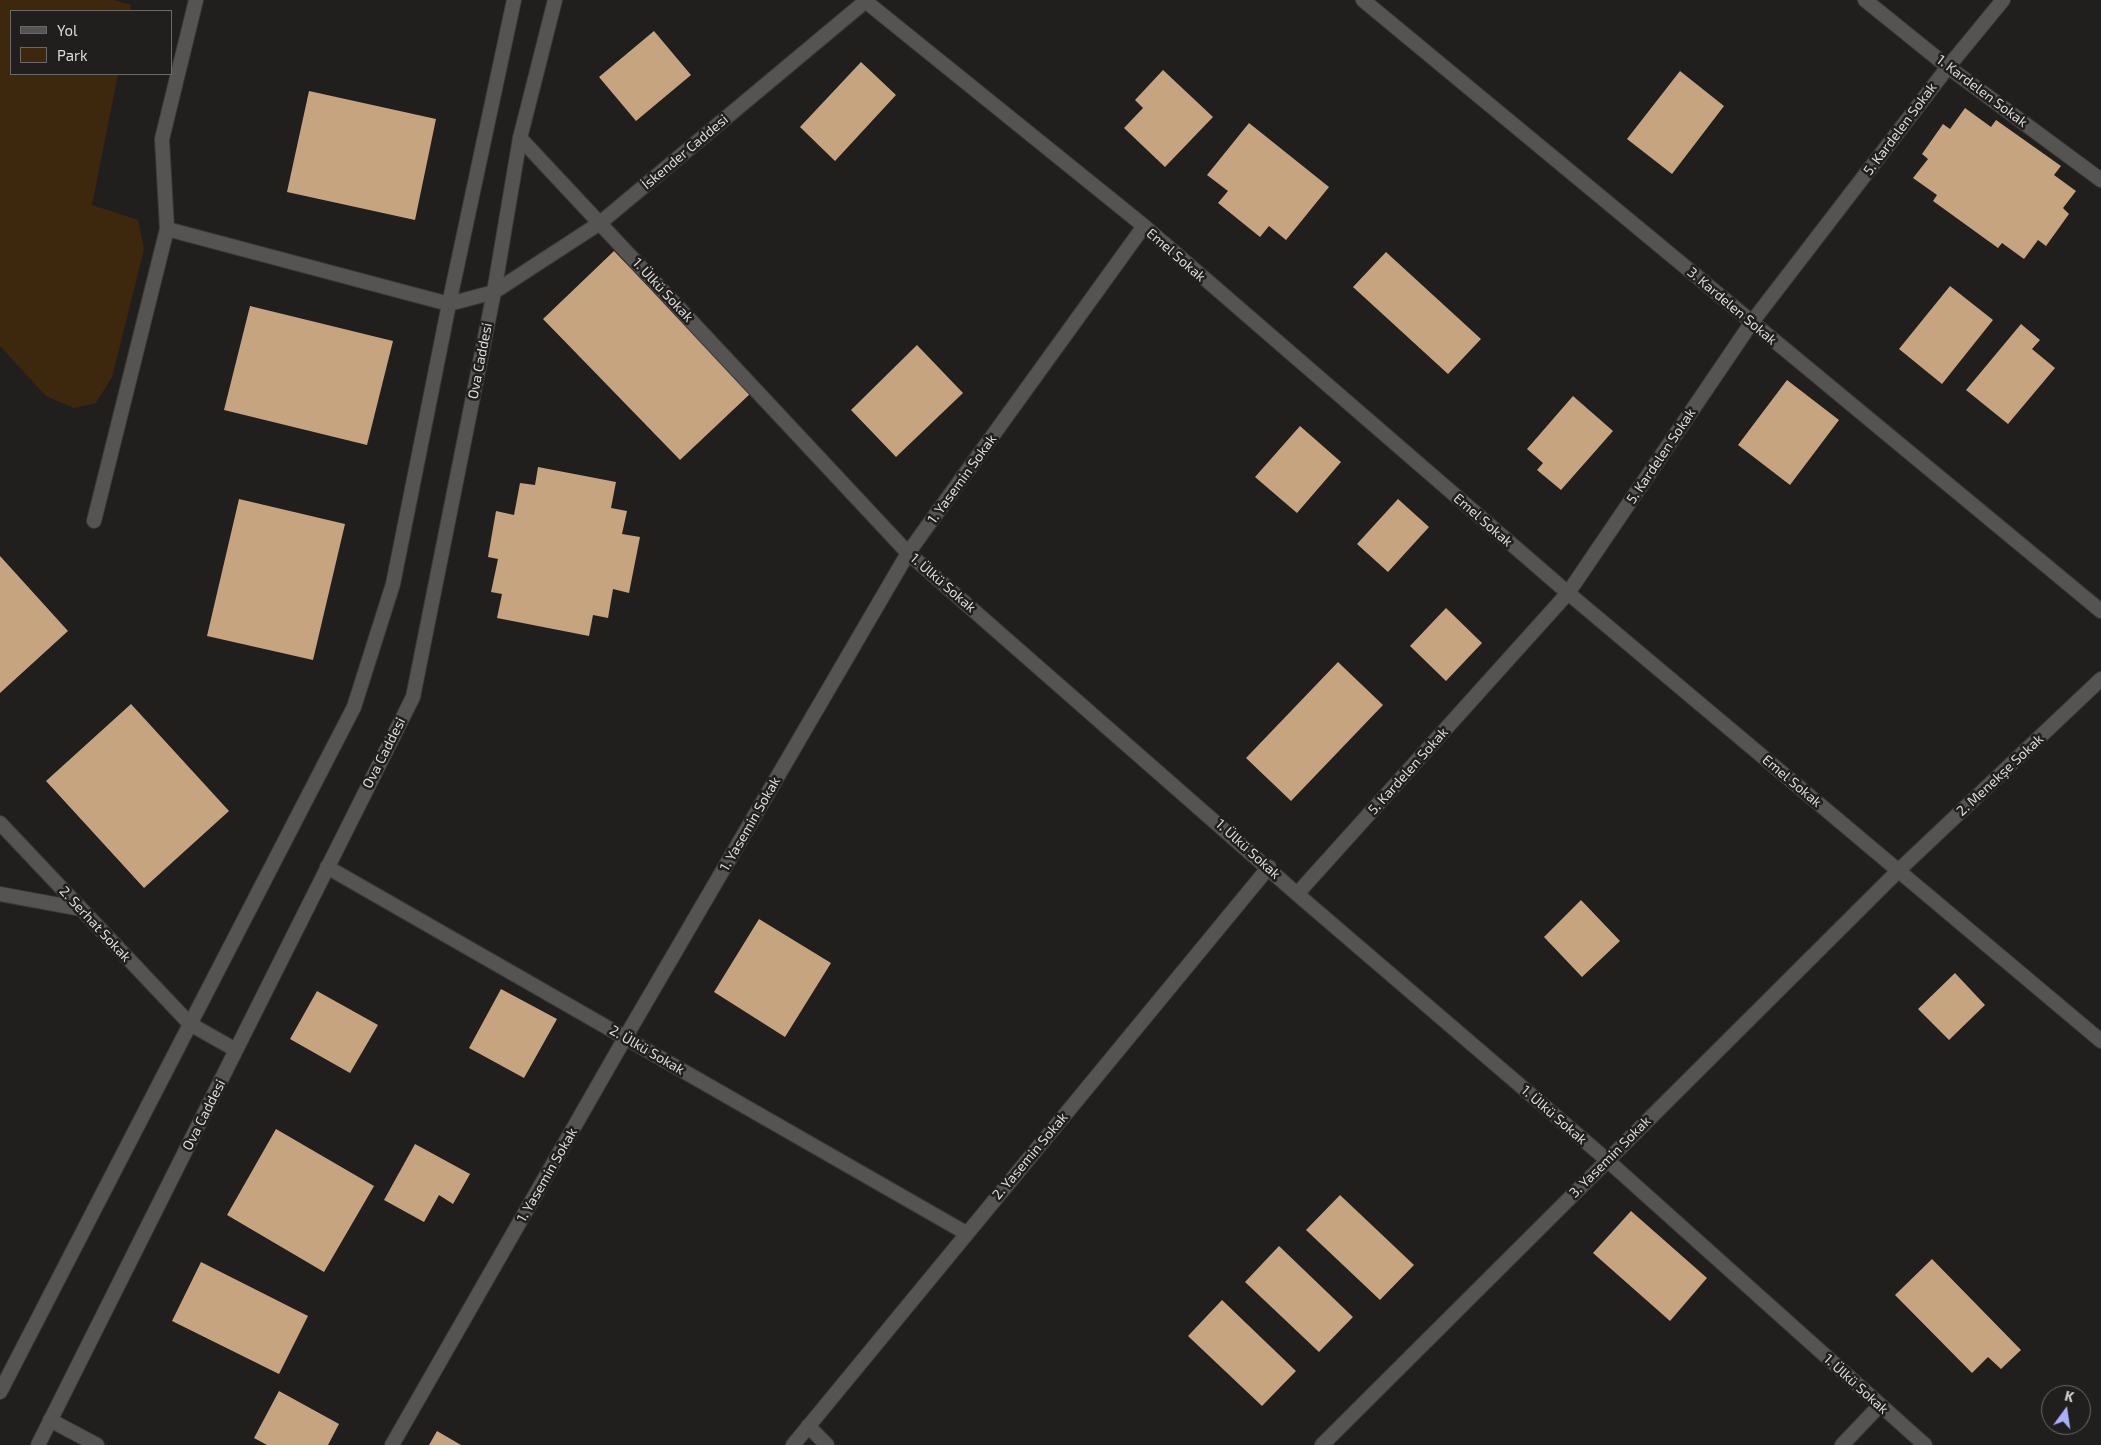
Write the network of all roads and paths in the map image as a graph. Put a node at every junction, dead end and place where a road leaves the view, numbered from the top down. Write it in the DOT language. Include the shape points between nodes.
graph roads {
  1 [pos="196,0"];
  2 [pos="514,0"];
  3 [pos="555,0"];
  4 [pos="1363,0"];
  5 [pos="1865,0"];
  6 [pos="2003,0"];
  7 [pos="865,1"];
  8 [pos="1948,66"];
  9 [pos="520,138"];
  10 [pos="2101,180"];
  11 [pos="600,223"];
  12 [pos="1144,226"];
  13 [pos="167,229"];
  14 [pos="494,292"];
  15 [pos="449,304"];
  16 [pos="1752,322"];
  17 [pos="94,521"];
  18 [pos="908,553"];
  19 [pos="1568,593"];
  20 [pos="2101,611"];
  21 [pos="2101,680"];
  22 [pos="0,823"];
  23 [pos="327,867"];
  24 [pos="1268,867"];
  25 [pos="1899,870"];
  26 [pos="0,894"];
  27 [pos="1297,894"];
  28 [pos="82,909"];
  29 [pos="190,1024"];
  30 [pos="625,1038"];
  31 [pos="2101,1041"];
  32 [pos="236,1050"];
  33 [pos="1607,1160"];
  34 [pos="966,1233"];
  35 [pos="0,1392"];
  36 [pos="1880,1405"];
  37 [pos="50,1420"];
  38 [pos="808,1426"];
  39 [pos="38,1445"];
  40 [pos="97,1445"];
  41 [pos="392,1445"];
  42 [pos="793,1445"];
  43 [pos="827,1445"];
  44 [pos="1322,1445"];
  45 [pos="1842,1445"];
  46 [pos="1925,1445"];
  1 -- 13 [label="street" via="162,139"];
  2 -- 15 [label="street"];
  3 -- 9 [label="street, Ova Caddesi"];
  4 -- 16 [label="street, 3. Kardelen Sokak"];
  5 -- 8 [label="street, 1. Kardelen Sokak"];
  6 -- 8 [label="street, 5. Kardelen Sokak"];
  7 -- 11 [label="street, İskender Caddesi"];
  7 -- 12 [label="street, Emel Sokak"];
  8 -- 10 [label="street, 1. Kardelen Sokak"];
  8 -- 16 [label="street, 5. Kardelen Sokak"];
  9 -- 11 [label="street, 1. Ülkü Sokak"];
  9 -- 14 [label="street, Ova Caddesi"];
  11 -- 14 [label="street, İskender Caddesi"];
  11 -- 18 [label="street, 1. Ülkü Sokak"];
  12 -- 18 [label="street, 1. Yasemin Sokak"];
  12 -- 19 [label="street, Emel Sokak"];
  13 -- 15 [label="street"];
  13 -- 17 [label="street"];
  14 -- 15 [label="street, İskender Caddesi"];
  14 -- 23 [label="street, Ova Caddesi" via="413,697"];
  15 -- 29 [label="street" via="393,584 354,707"];
  16 -- 19 [label="street, 5. Kardelen Sokak"];
  16 -- 20 [label="street, 3. Kardelen Sokak"];
  18 -- 24 [label="street, 1. Ülkü Sokak"];
  18 -- 30 [label="street, 1. Yasemin Sokak"];
  19 -- 25 [label="street, Emel Sokak"];
  19 -- 27 [label="street, 5. Kardelen Sokak"];
  21 -- 25 [label="street, 2. Menekşe Sokak"];
  22 -- 28 [label="street, 2. Serhat Sokak"];
  23 -- 30 [label="street, 2. Ülkü Sokak"];
  23 -- 32 [label="street, Ova Caddesi"];
  24 -- 27 [label="street, 1. Ülkü Sokak"];
  24 -- 34 [label="street, 2. Yasemin Sokak"];
  25 -- 31 [label="street, Emel Sokak"];
  25 -- 33 [label="street, 3. Yasemin Sokak"];
  26 -- 28 [label="street"];
  27 -- 33 [label="street, 1. Ülkü Sokak"];
  28 -- 29 [label="street, 2. Serhat Sokak"];
  29 -- 32 [label="street, 2. Serhat Sokak"];
  29 -- 35 [label="street"];
  30 -- 34 [label="street, 2. Ülkü Sokak"];
  30 -- 41 [label="street, 1. Yasemin Sokak"];
  32 -- 37 [label="street, Ova Caddesi"];
  33 -- 36 [label="street, 1. Ülkü Sokak"];
  33 -- 44 [label="street, 3. Yasemin Sokak"];
  34 -- 38 [label="street, 2. Yasemin Sokak"];
  36 -- 45 [label="street"];
  36 -- 46 [label="street, 1. Ülkü Sokak"];
  37 -- 39 [label="street, Ova Caddesi"];
  37 -- 40 [label="street"];
  38 -- 42 [label="street, 2. Yasemin Sokak"];
  38 -- 43 [label="street"];
}
